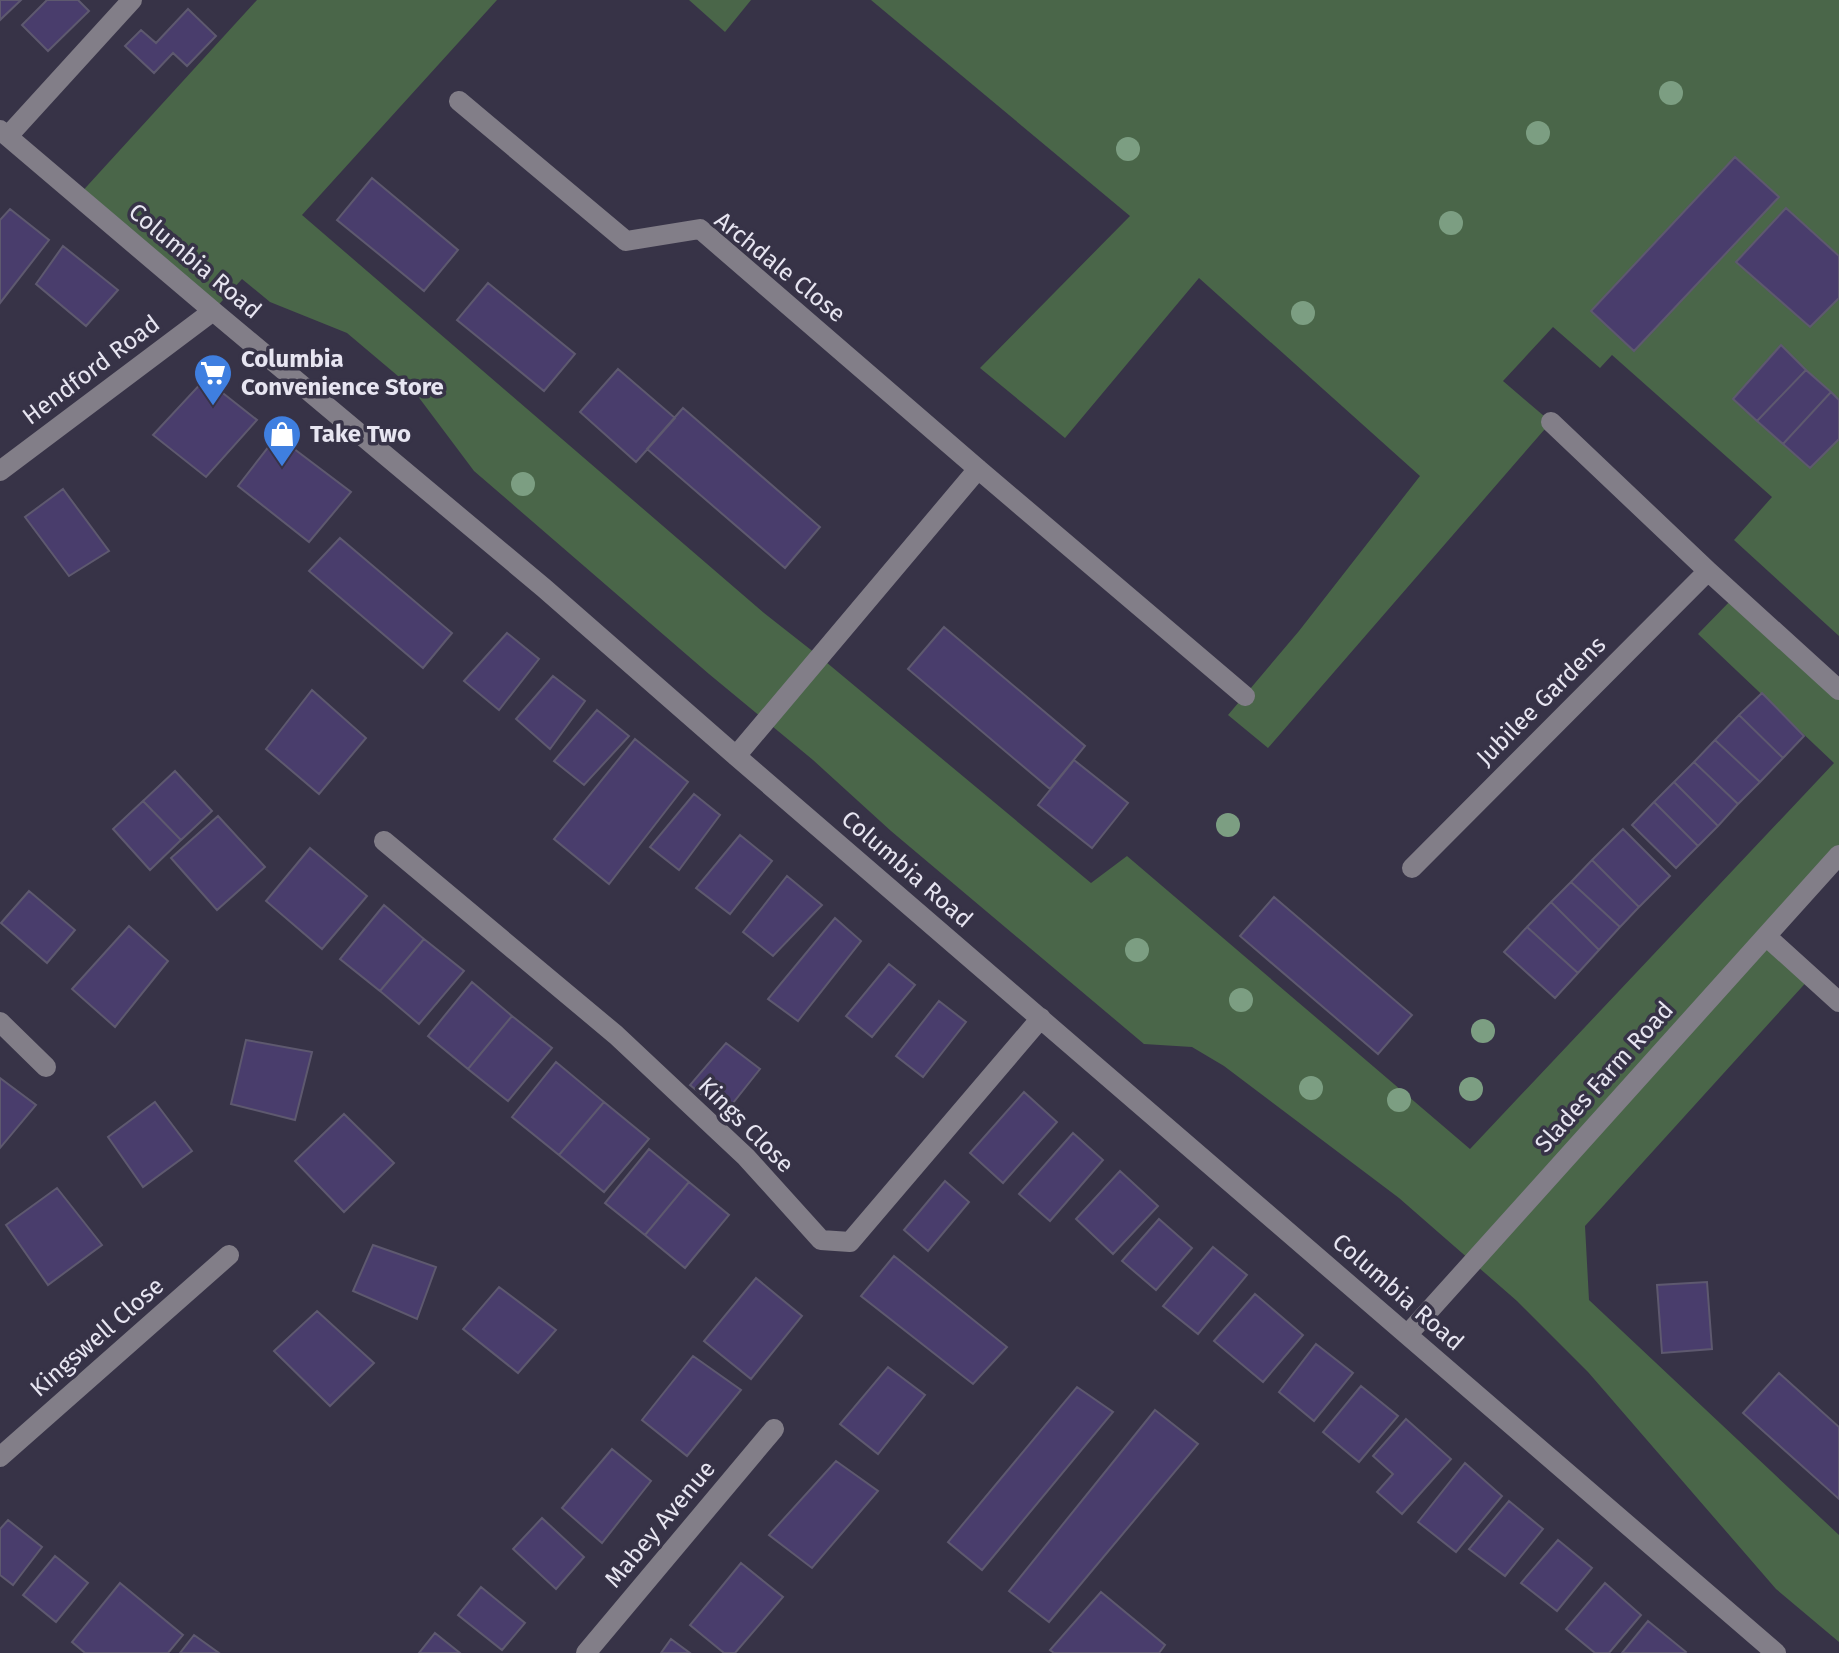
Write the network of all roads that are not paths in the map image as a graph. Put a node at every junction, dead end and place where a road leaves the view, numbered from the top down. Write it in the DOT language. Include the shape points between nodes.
graph roads {
  1 [pos="132,0"];
  2 [pos="459,101"];
  3 [pos="4,133"];
  4 [pos="213,311"];
  5 [pos="1551,422"];
  6 [pos="978,469"];
  7 [pos="0,471"];
  8 [pos="1708,571"];
  9 [pos="1839,690"];
  10 [pos="1245,696"];
  11 [pos="736,756"];
  12 [pos="384,841"];
  13 [pos="1839,855"];
  14 [pos="1412,868"];
  15 [pos="1766,936"];
  16 [pos="1839,1002"];
  17 [pos="1041,1018"];
  18 [pos="0,1022"];
  19 [pos="46,1067"];
  20 [pos="229,1255"];
  21 [pos="1408,1334"];
  22 [pos="774,1429"];
  23 [pos="0,1457"];
  24 [pos="586,1653"];
  25 [pos="1776,1653"];
  1 -- 3 [label="street"];
  2 -- 6 [label="street, Archdale Close" via="626,241 700,229"];
  3 -- 4 [label="street, Columbia Road"];
  4 -- 7 [label="street, Hendford Road"];
  4 -- 11 [label="street, Columbia Road"];
  5 -- 8 [label="street"];
  6 -- 10 [label="street, Archdale Close"];
  6 -- 11 [label="street"];
  8 -- 9 [label="street"];
  8 -- 14 [label="street, Jubilee Gardens"];
  11 -- 17 [label="street, Columbia Road"];
  12 -- 17 [label="street, Kings Close" via="616,1035 746,1157 821,1240 850,1242"];
  13 -- 15 [label="street, Slades Farm Road"];
  15 -- 16 [label="street"];
  15 -- 21 [label="street, Slades Farm Road"];
  17 -- 21 [label="street, Columbia Road"];
  18 -- 19 [label="street"];
  20 -- 23 [label="street, Kingswell Close"];
  21 -- 25 [label="street, Columbia Road"];
  22 -- 24 [label="street, Mabey Avenue"];
}
